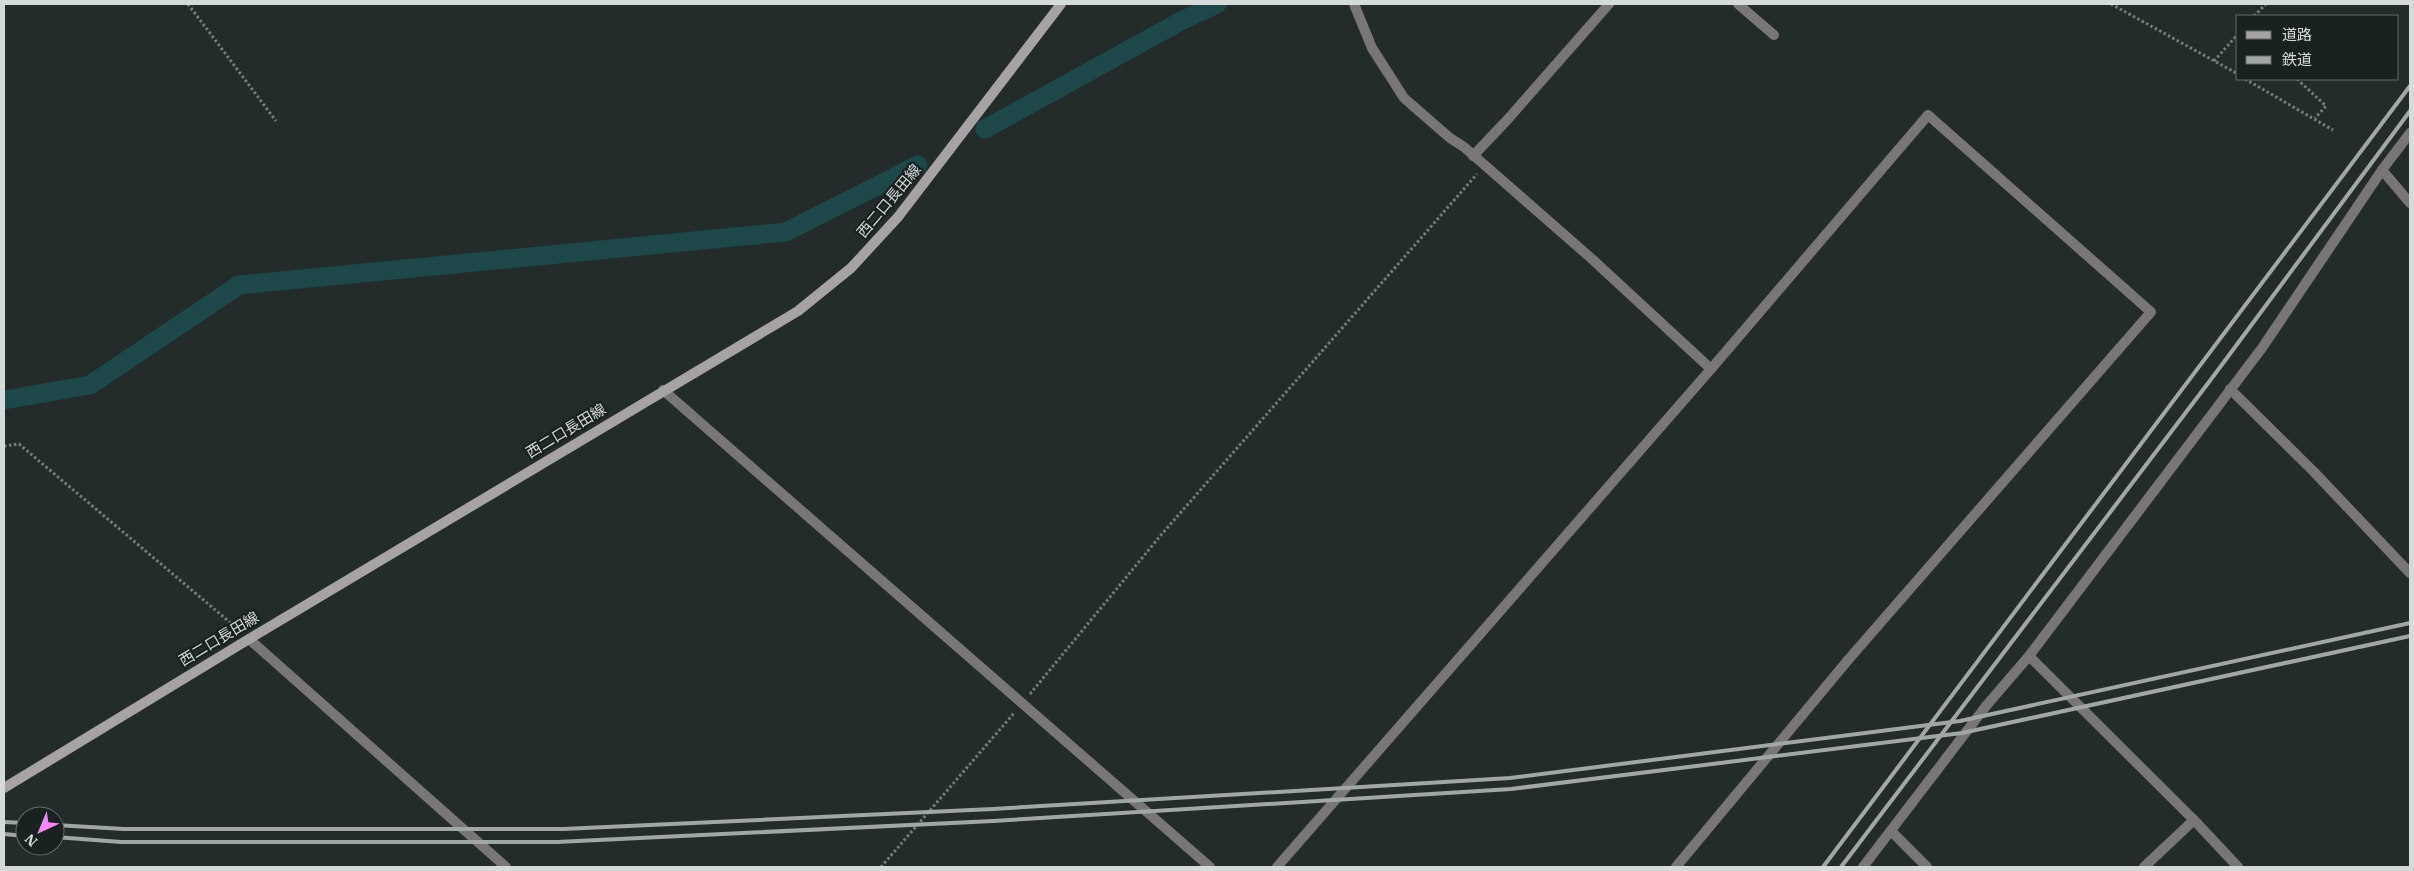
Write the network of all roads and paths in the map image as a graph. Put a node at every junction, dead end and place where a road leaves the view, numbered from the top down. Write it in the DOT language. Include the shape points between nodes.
graph roads {
  1 [pos="188,4"];
  2 [pos="1061,4"];
  3 [pos="1354,4"];
  4 [pos="1609,4"];
  5 [pos="1738,4"];
  6 [pos="2111,4"];
  7 [pos="2266,4"];
  8 [pos="2255,15"];
  9 [pos="1774,35"];
  10 [pos="2236,36"];
  11 [pos="2214,61"];
  12 [pos="2236,73"];
  13 [pos="2247,80"];
  14 [pos="2297,80"];
  15 [pos="2315,118"];
  16 [pos="276,121"];
  17 [pos="2333,130"];
  18 [pos="2410,133"];
  19 [pos="1473,156"];
  20 [pos="1484,166"];
  21 [pos="2382,170"];
  22 [pos="2410,203"];
  23 [pos="1711,369"];
  24 [pos="2230,389"];
  25 [pos="663,390"];
  26 [pos="4,446"];
  27 [pos="2410,573"];
  28 [pos="249,639"];
  29 [pos="2029,656"];
  30 [pos="1022,704"];
  31 [pos="4,788"];
  32 [pos="2194,820"];
  33 [pos="1891,831"];
  34 [pos="506,867"];
  35 [pos="881,867"];
  36 [pos="1210,867"];
  37 [pos="1277,867"];
  38 [pos="1676,867"];
  39 [pos="1863,867"];
  40 [pos="1927,867"];
  41 [pos="2144,867"];
  42 [pos="2238,867"];
  1 -- 16 [label="path"];
  2 -- 25 [label="main road, 西二口長田線" via="898,217 851,268 798,312"];
  3 -- 19 [label="street" via="1372,48 1404,98"];
  4 -- 19 [label="street"];
  5 -- 9 [label="street"];
  6 -- 11 [label="path"];
  7 -- 8 [label="path"];
  10 -- 11 [label="path"];
  11 -- 12 [label="path"];
  13 -- 15 [label="path"];
  14 -- 15 [label="path" via="2326,106"];
  15 -- 17 [label="path"];
  18 -- 21 [label="street"];
  19 -- 20 [label="street"];
  20 -- 23 [label="street" via="1592,259"];
  20 -- 30 [label="path" via="1161,535"];
  21 -- 22 [label="street"];
  21 -- 24 [label="street" via="2262,348"];
  23 -- 37 [label="street"];
  23 -- 38 [label="street" via="1928,115 2151,312 1848,660"];
  24 -- 27 [label="street"];
  24 -- 29 [label="street"];
  25 -- 28 [label="main road, 西二口長田線"];
  25 -- 30 [label="street"];
  26 -- 28 [label="path" via="18,444"];
  28 -- 31 [label="main road, 西二口長田線"];
  28 -- 34 [label="street"];
  29 -- 32 [label="street"];
  29 -- 33 [label="street" via="1992,698"];
  30 -- 35 [label="path"];
  30 -- 36 [label="street"];
  32 -- 41 [label="street"];
  32 -- 42 [label="street"];
  33 -- 39 [label="street"];
  33 -- 40 [label="street"];
}
